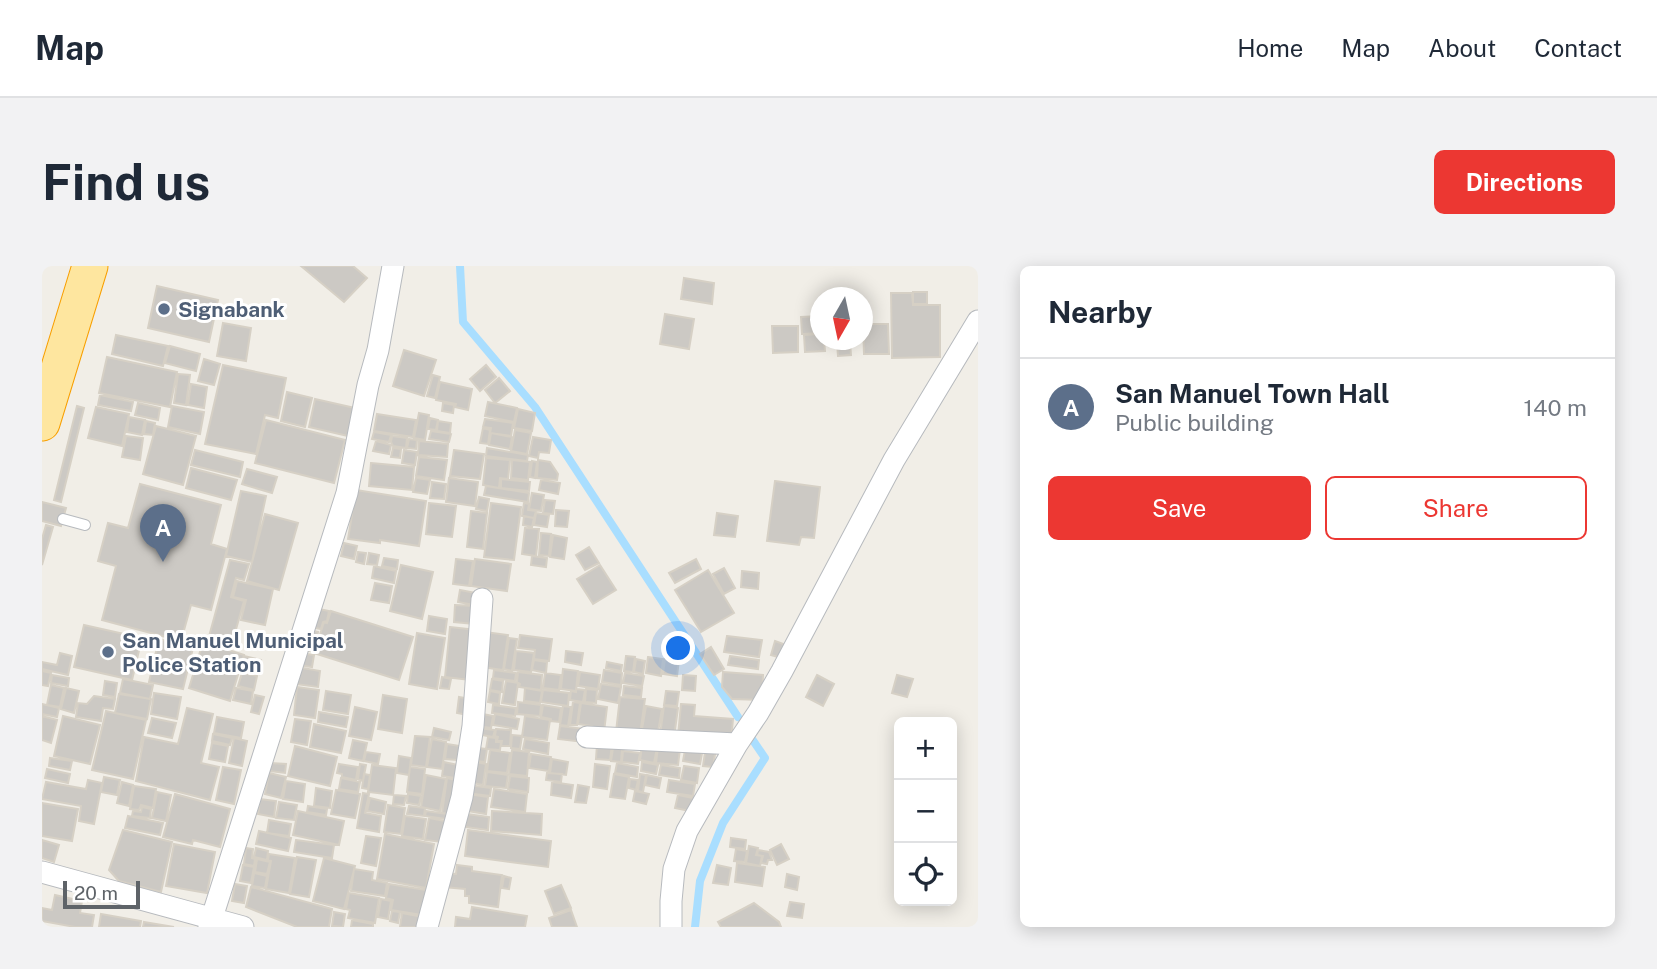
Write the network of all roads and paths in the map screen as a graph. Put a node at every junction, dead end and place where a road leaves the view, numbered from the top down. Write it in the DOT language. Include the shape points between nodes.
graph roads {
  1 [pos="90,266"];
  2 [pos="392,270"];
  3 [pos="978,321"];
  4 [pos="42,423"];
  5 [pos="63,519"];
  6 [pos="85,524"];
  7 [pos="482,599"];
  8 [pos="587,737"];
  9 [pos="737,744"];
  10 [pos="42,872"];
  11 [pos="211,923"];
  12 [pos="243,927"];
  13 [pos="427,927"];
  14 [pos="671,927"];
  1 -- 4 [label="highway"];
  2 -- 11 [label="street" via="347,493"];
  3 -- 9 [label="street" via="894,460 807,627"];
  5 -- 6 [label="lane"];
  7 -- 13 [label="street" via="473,726 462,797"];
  8 -- 9 [label="street"];
  9 -- 14 [label="street" via="687,831 674,869"];
  10 -- 11 [label="street"];
  11 -- 12 [label="street"];
}
